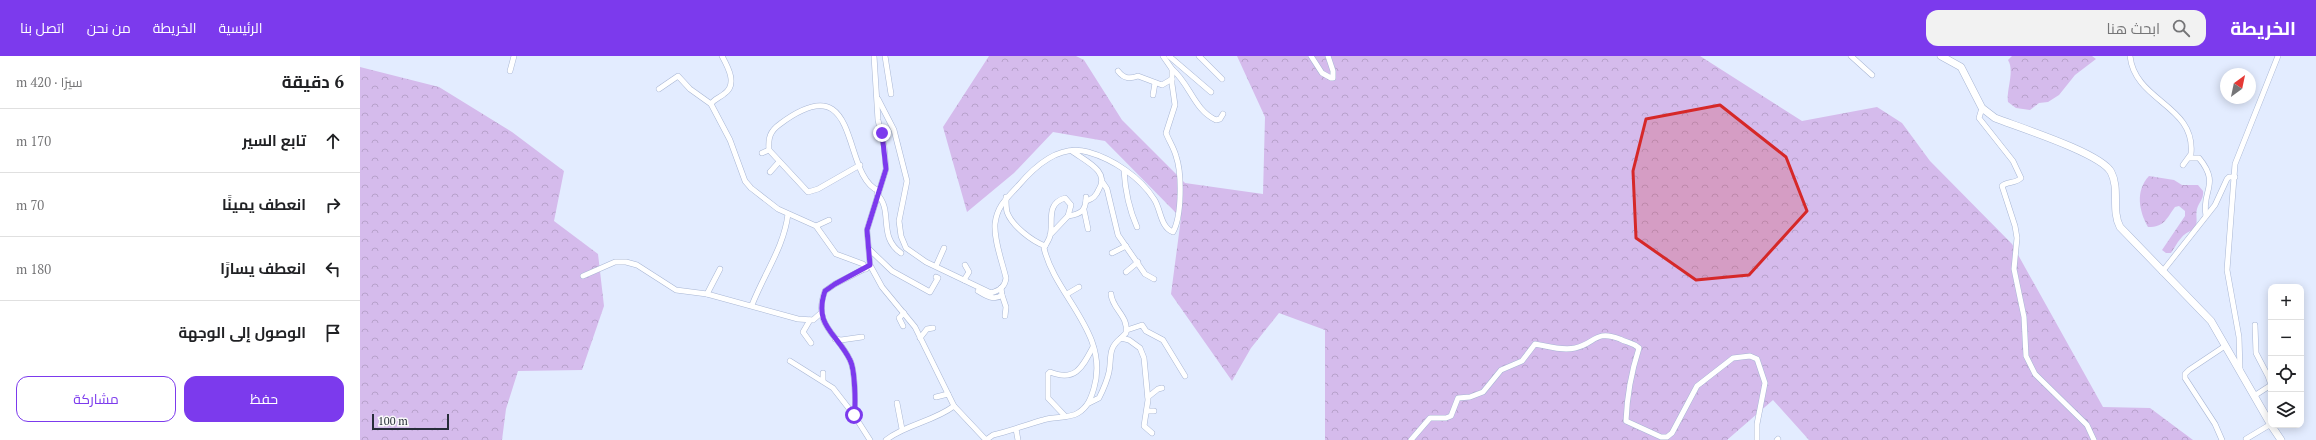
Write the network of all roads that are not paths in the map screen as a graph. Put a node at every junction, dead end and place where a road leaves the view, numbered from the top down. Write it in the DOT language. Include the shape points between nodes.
graph roads {
  1 [pos="514,56"];
  2 [pos="722,56"];
  3 [pos="873,56"];
  4 [pos="885,56"];
  5 [pos="1163,56"];
  6 [pos="1169,56"];
  7 [pos="1199,56"];
  8 [pos="1311,56"];
  9 [pos="1328,56"];
  10 [pos="1851,56"];
  11 [pos="1942,56"];
  12 [pos="2130,56"];
  13 [pos="2278,56"];
  14 [pos="1172,69"];
  15 [pos="510,71"];
  16 [pos="1118,71"];
  17 [pos="1872,74"];
  18 [pos="1172,79"];
  19 [pos="1222,79"];
  20 [pos="1155,82"];
  21 [pos="659,89"];
  22 [pos="1211,92"];
  23 [pos="891,94"];
  24 [pos="1153,95"];
  25 [pos="878,99"];
  26 [pos="711,104"];
  27 [pos="1982,108"];
  28 [pos="1223,114"];
  29 [pos="769,150"];
  30 [pos="1072,151"];
  31 [pos="762,153"];
  32 [pos="2190,158"];
  33 [pos="778,163"];
  34 [pos="2183,165"];
  35 [pos="860,166"];
  36 [pos="1124,170"];
  37 [pos="770,172"];
  38 [pos="2235,177"];
  39 [pos="1103,183"];
  40 [pos="878,193"];
  41 [pos="1006,196"];
  42 [pos="1084,210"];
  43 [pos="788,214"];
  44 [pos="1068,216"];
  45 [pos="2206,216"];
  46 [pos="829,220"];
  47 [pos="816,226"];
  48 [pos="1137,227"];
  49 [pos="1088,229"];
  50 [pos="1050,235"];
  51 [pos="1045,246"];
  52 [pos="1126,246"];
  53 [pos="944,248"];
  54 [pos="868,249"];
  55 [pos="901,253"];
  56 [pos="1112,253"];
  57 [pos="1138,262"];
  58 [pos="965,265"];
  59 [pos="936,266"];
  60 [pos="868,267"];
  61 [pos="720,269"];
  62 [pos="1126,272"];
  63 [pos="2162,272"];
  64 [pos="958,275"];
  65 [pos="583,276"];
  66 [pos="936,277"];
  67 [pos="1154,279"];
  68 [pos="964,280"];
  69 [pos="1001,288"];
  70 [pos="1079,288"];
  71 [pos="708,294"];
  72 [pos="1067,294"];
  73 [pos="1111,294"];
  74 [pos="1002,295"];
  75 [pos="752,305"];
  76 [pos="821,313"];
  77 [pos="904,313"];
  78 [pos="1004,316"];
  79 [pos="810,320"];
  80 [pos="2255,325"];
  81 [pos="903,326"];
  82 [pos="933,328"];
  83 [pos="1127,330"];
  84 [pos="862,337"];
  85 [pos="920,338"];
  86 [pos="1122,338"];
  87 [pos="834,339"];
  88 [pos="811,344"];
  89 [pos="2225,346"];
  90 [pos="1092,347"];
  91 [pos="790,361"];
  92 [pos="2240,371"];
  93 [pos="823,373"];
  94 [pos="1185,376"];
  95 [pos="2268,378"];
  96 [pos="823,381"];
  97 [pos="1162,388"];
  98 [pos="2268,389"];
  99 [pos="948,394"];
  100 [pos="2254,396"];
  101 [pos="936,397"];
  102 [pos="1148,397"];
  103 [pos="897,403"];
  104 [pos="1089,403"];
  105 [pos="954,406"];
  106 [pos="1147,411"];
  107 [pos="1154,412"];
  108 [pos="854,415"];
  109 [pos="1065,416"];
  110 [pos="2268,420"];
  111 [pos="2268,427"];
  112 [pos="2273,428"];
  113 [pos="902,429"];
  114 [pos="1016,429"];
  115 [pos="1152,433"];
  116 [pos="2246,439"];
  117 [pos="870,440"];
  118 [pos="886,440"];
  119 [pos="986,440"];
  120 [pos="1018,440"];
  121 [pos="1411,440"];
  122 [pos="1757,440"];
  123 [pos="2094,440"];
  124 [pos="2222,440"];
  125 [pos="2281,440"];
  1 -- 15 [label="street"];
  2 -- 26 [label="street" via="730,74 730,84 726,92"];
  3 -- 25 [label="street"];
  4 -- 23 [label="street"];
  5 -- 14 [label="street"];
  6 -- 22 [label="street"];
  7 -- 19 [label="street"];
  8 -- 9 [label="street" via="1322,73 1333,78"];
  10 -- 17 [label="street"];
  11 -- 27 [label="street" via="1957,63 1964,71"];
  12 -- 32 [label="street" via="2133,72 2152,95 2174,111 2189,134"];
  13 -- 38 [label="street" via="2238,156"];
  14 -- 18 [label="street"];
  14 -- 28 [label="street" via="1184,80 1194,99 1207,114 1216,120"];
  16 -- 20 [label="street" via="1132,79 1138,76"];
  18 -- 20 [label="street" via="1162,85"];
  18 -- 36 [label="street" via="1175,105 1166,133 1178,161 1180,194 1179,212 1173,232 1165,225 1152,195"];
  20 -- 24 [label="street"];
  21 -- 26 [label="street" via="678,76 690,89"];
  25 -- 40 [label="street" via="878,120 886,169"];
  25 -- 59 [label="street" via="894,130 907,181 899,216 901,236 910,252"];
  26 -- 43 [label="street" via="726,130 745,181 768,203"];
  27 -- 63 [label="street" via="1995,118 2091,156 2106,166 2114,179 2117,222"];
  27 -- 123 [label="street" via="1979,118 2013,161 2021,178 2017,182 2004,183 2002,186 2017,238 2014,261 2024,317 2024,352 2035,374 2087,425"];
  29 -- 31 [label="street"];
  29 -- 33 [label="street"];
  29 -- 35 [label="street" via="769,134 777,126 793,115 818,104 836,113 851,140"];
  30 -- 36 [label="street" via="1102,157"];
  30 -- 39 [label="street" via="1097,169"];
  30 -- 41 [label="street" via="1039,163"];
  32 -- 34 [label="street"];
  32 -- 45 [label="street" via="2199,158 2209,174 2210,190 2204,205"];
  33 -- 35 [label="street" via="808,192"];
  33 -- 37 [label="street"];
  35 -- 40 [label="street" via="868,184"];
  36 -- 48 [label="street" via="1125,187"];
  38 -- 45 [label="street" via="2229,177 2220,198"];
  38 -- 92 [label="street" via="2227,270 2239,337"];
  39 -- 42 [label="street" via="1094,199 1086,199"];
  39 -- 52 [label="street" via="1107,189 1116,230"];
  40 -- 54 [label="street" via="867,230"];
  40 -- 55 [label="street" via="884,207 889,242"];
  41 -- 51 [label="street" via="1007,212 1011,218 1029,236"];
  41 -- 69 [label="street" via="995,224 995,236 1006,278"];
  42 -- 44 [label="street"];
  42 -- 49 [label="street"];
  43 -- 47 [label="street"];
  43 -- 75 [label="street" via="785,231 772,265"];
  44 -- 50 [label="street"];
  44 -- 50 [label="street" via="1070,205 1067,199 1062,199 1051,208"];
  45 -- 63 [label="street"];
  46 -- 47 [label="street"];
  47 -- 60 [label="street" via="836,254"];
  50 -- 51 [label="street"];
  51 -- 72 [label="street" via="1046,255"];
  52 -- 56 [label="street"];
  52 -- 57 [label="street"];
  53 -- 59 [label="street"];
  54 -- 60 [label="street"];
  54 -- 66 [label="street" via="892,271 930,292 938,278"];
  57 -- 62 [label="street"];
  57 -- 67 [label="street" via="1145,274"];
  58 -- 68 [label="street" via="969,272"];
  59 -- 64 [label="street"];
  60 -- 76 [label="street" via="825,291"];
  60 -- 77 [label="street"];
  61 -- 71 [label="street"];
  63 -- 89 [label="street" via="2211,321"];
  64 -- 68 [label="street"];
  64 -- 74 [label="street" via="958,279 990,298"];
  65 -- 71 [label="street" via="615,262 626,262 637,265 676,290"];
  68 -- 69 [label="street" via="986,292 991,293"];
  69 -- 74 [label="street"];
  70 -- 72 [label="street"];
  71 -- 75 [label="street"];
  72 -- 90 [label="street" via="1086,325"];
  73 -- 83 [label="street" via="1114,305 1123,315"];
  74 -- 78 [label="street" via="1006,306"];
  75 -- 79 [label="street" via="798,319"];
  76 -- 79 [label="street" via="817,318"];
  76 -- 87 [label="street"];
  77 -- 81 [label="street" via="899,318"];
  77 -- 85 [label="street"];
  79 -- 88 [label="street" via="803,332"];
  80 -- 95 [label="street" via="2256,353"];
  82 -- 85 [label="street" via="926,329"];
  83 -- 86 [label="street"];
  83 -- 94 [label="street" via="1142,325 1146,331 1163,340"];
  84 -- 87 [label="street"];
  85 -- 99 [label="street"];
  86 -- 102 [label="street" via="1142,352"];
  86 -- 104 [label="street" via="1109,354 1110,370 1099,398"];
  87 -- 108 [label="street" via="852,364 856,408"];
  89 -- 92 [label="street"];
  89 -- 124 [label="street" via="2185,374"];
  90 -- 104 [label="street" via="1096,377"];
  90 -- 109 [label="street" via="1084,365 1078,371 1065,376 1056,376 1050,372 1048,374 1048,398"];
  91 -- 96 [label="street"];
  92 -- 100 [label="street"];
  93 -- 96 [label="street"];
  96 -- 108 [label="street" via="837,391"];
  97 -- 102 [label="street"];
  98 -- 100 [label="street"];
  99 -- 101 [label="street"];
  99 -- 105 [label="street"];
  100 -- 110 [label="street"];
  102 -- 106 [label="street"];
  103 -- 113 [label="street"];
  104 -- 109 [label="street" via="1080,411"];
  105 -- 113 [label="street" via="946,412"];
  105 -- 119 [label="street"];
  106 -- 107 [label="street"];
  106 -- 115 [label="street" via="1144,426"];
  108 -- 117 [label="street"];
  109 -- 114 [label="street"];
  111 -- 116 [label="street"];
  112 -- 125 [label="street"];
  113 -- 118 [label="street"];
  114 -- 119 [label="street" via="993,435"];
  114 -- 120 [label="street"];
  121 -- 122 [label="street" via="1430,418 1450,416 1458,398 1483,392 1501,370 1522,361 1535,344 1574,349 1589,340 1609,335 1628,341 1639,348 1628,387 1626,421 1661,438 1672,433 1691,395 1703,380 1738,356 1750,356 1756,360 1765,383 1757,424"];
}
